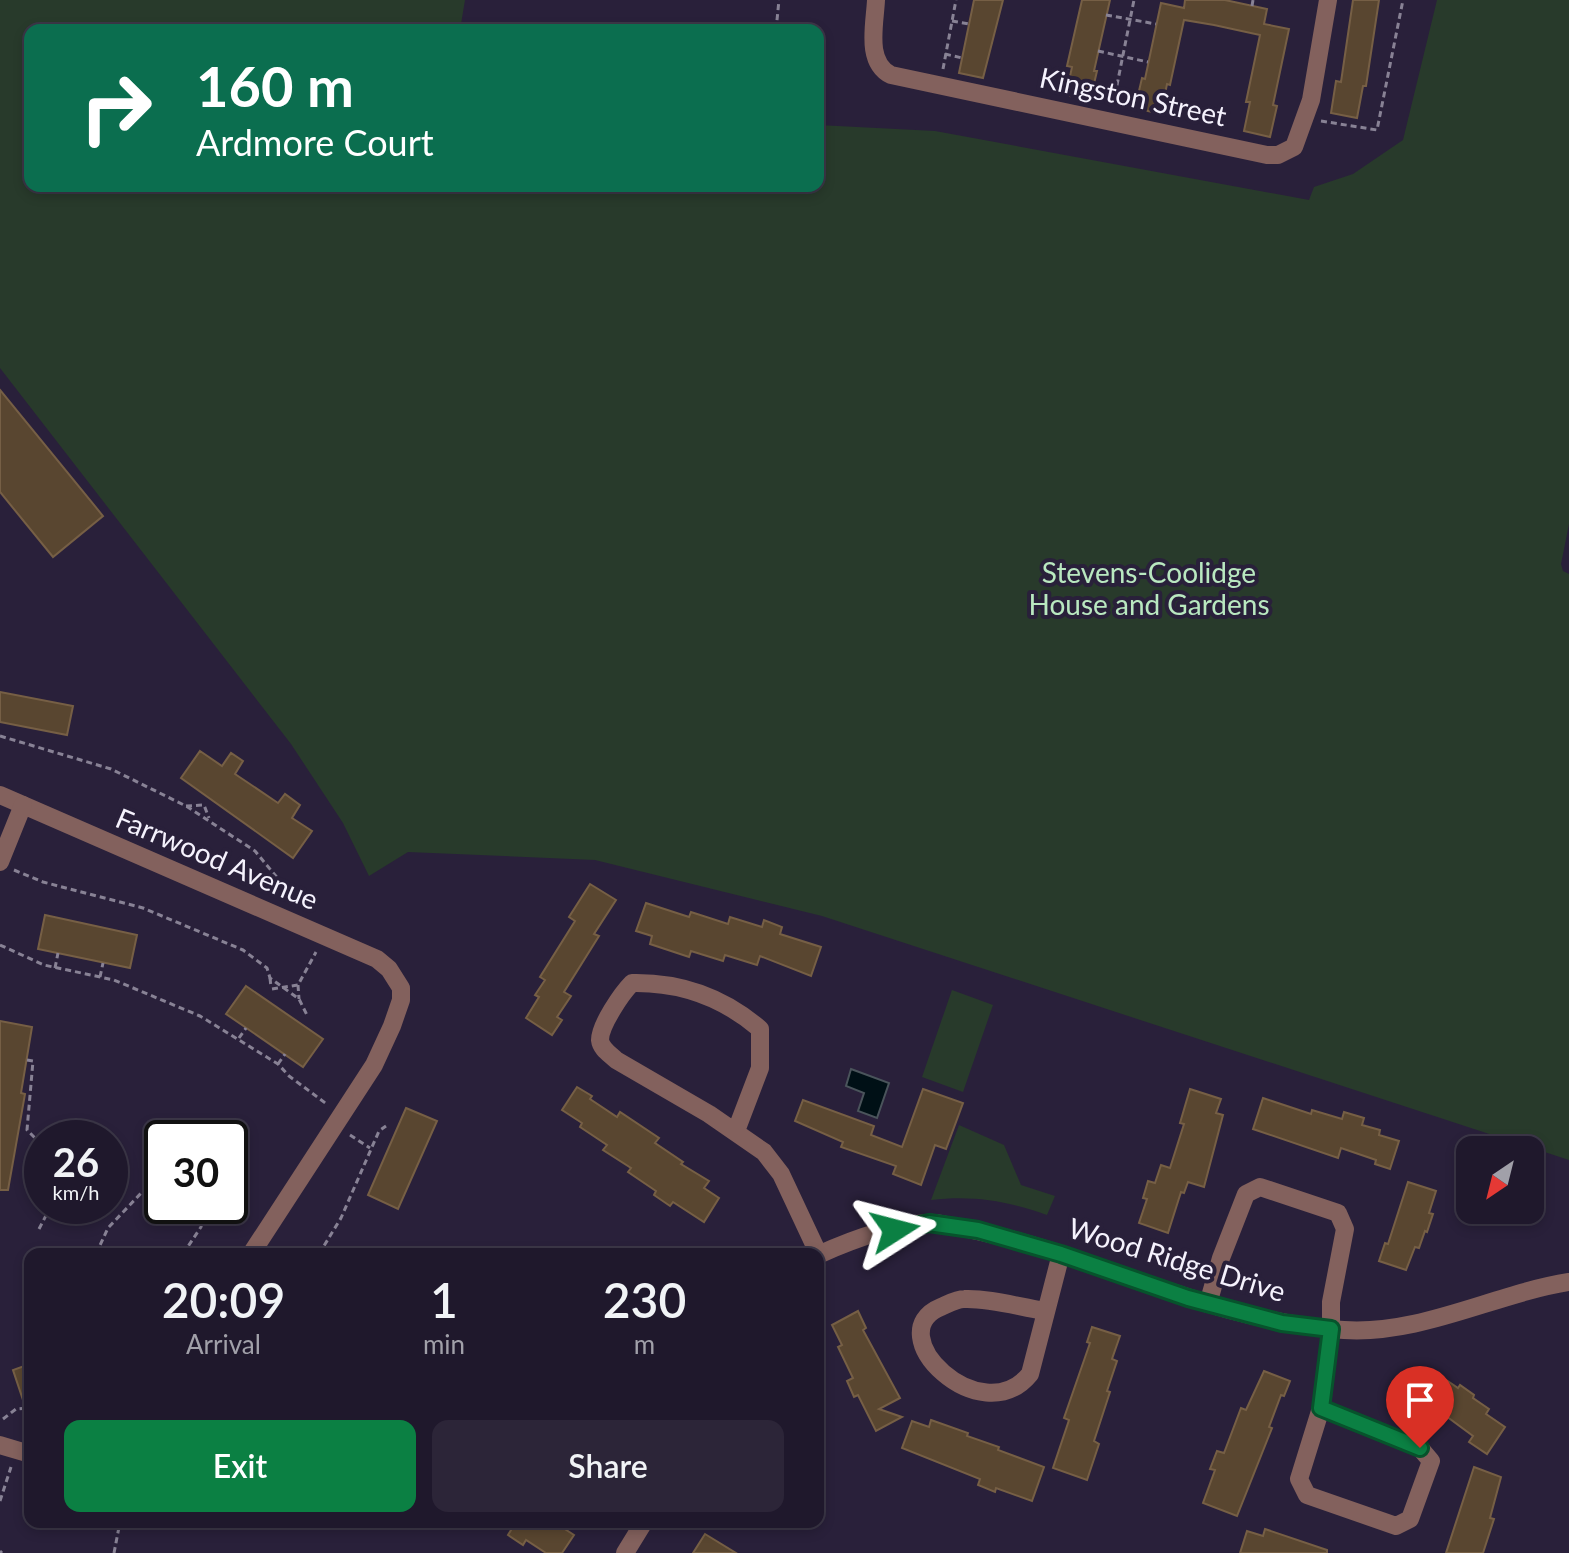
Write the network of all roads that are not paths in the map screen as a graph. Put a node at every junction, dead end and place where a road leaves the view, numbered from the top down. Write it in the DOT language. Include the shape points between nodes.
graph roads {
  1 [pos="876,0"];
  2 [pos="1328,0"];
  3 [pos="0,795"];
  4 [pos="23,805"];
  5 [pos="7,866"];
  6 [pos="736,1131"];
  7 [pos="255,1248"];
  8 [pos="815,1248"];
  9 [pos="824,1253"];
  10 [pos="1061,1254"];
  11 [pos="1569,1282"];
  12 [pos="1208,1304"];
  13 [pos="1045,1311"];
  14 [pos="1331,1329"];
  15 [pos="1321,1408"];
  16 [pos="640,1528"];
  17 [pos="625,1553"];
  1 -- 2 [label="street, Kingston Street" via="876,61 891,75 1278,155 1294,147 1305,119"];
  3 -- 4 [label="street, Farrwood Avenue"];
  4 -- 5 [label="street"];
  4 -- 7 [label="street, Farrwood Avenue" via="377,959 401,988 374,1065"];
  6 -- 6 [label="street" via="603,1049 603,1029 632,983 668,984 720,1001 760,1029 760,1068"];
  6 -- 8 [label="street" via="764,1152 781,1174"];
  9 -- 10 [label="street, Wood Ridge Drive" via="929,1223 1002,1236"];
  10 -- 12 [label="street, Wood Ridge Drive"];
  10 -- 13 [label="street"];
  11 -- 14 [label="street, Wood Ridge Drive" via="1387,1329"];
  12 -- 14 [label="street, Wood Ridge Drive"];
  12 -- 14 [label="street" via="1246,1194 1260,1187 1338,1213 1345,1229"];
  13 -- 13 [label="street" via="1030,1374 1007,1392 963,1386 925,1355 921,1329 926,1318 962,1298"];
  14 -- 15 [label="street"];
  15 -- 15 [label="street" via="1420,1448 1431,1461 1410,1519 1396,1526 1307,1495 1299,1479"];
  16 -- 17 [label="street"];
}
